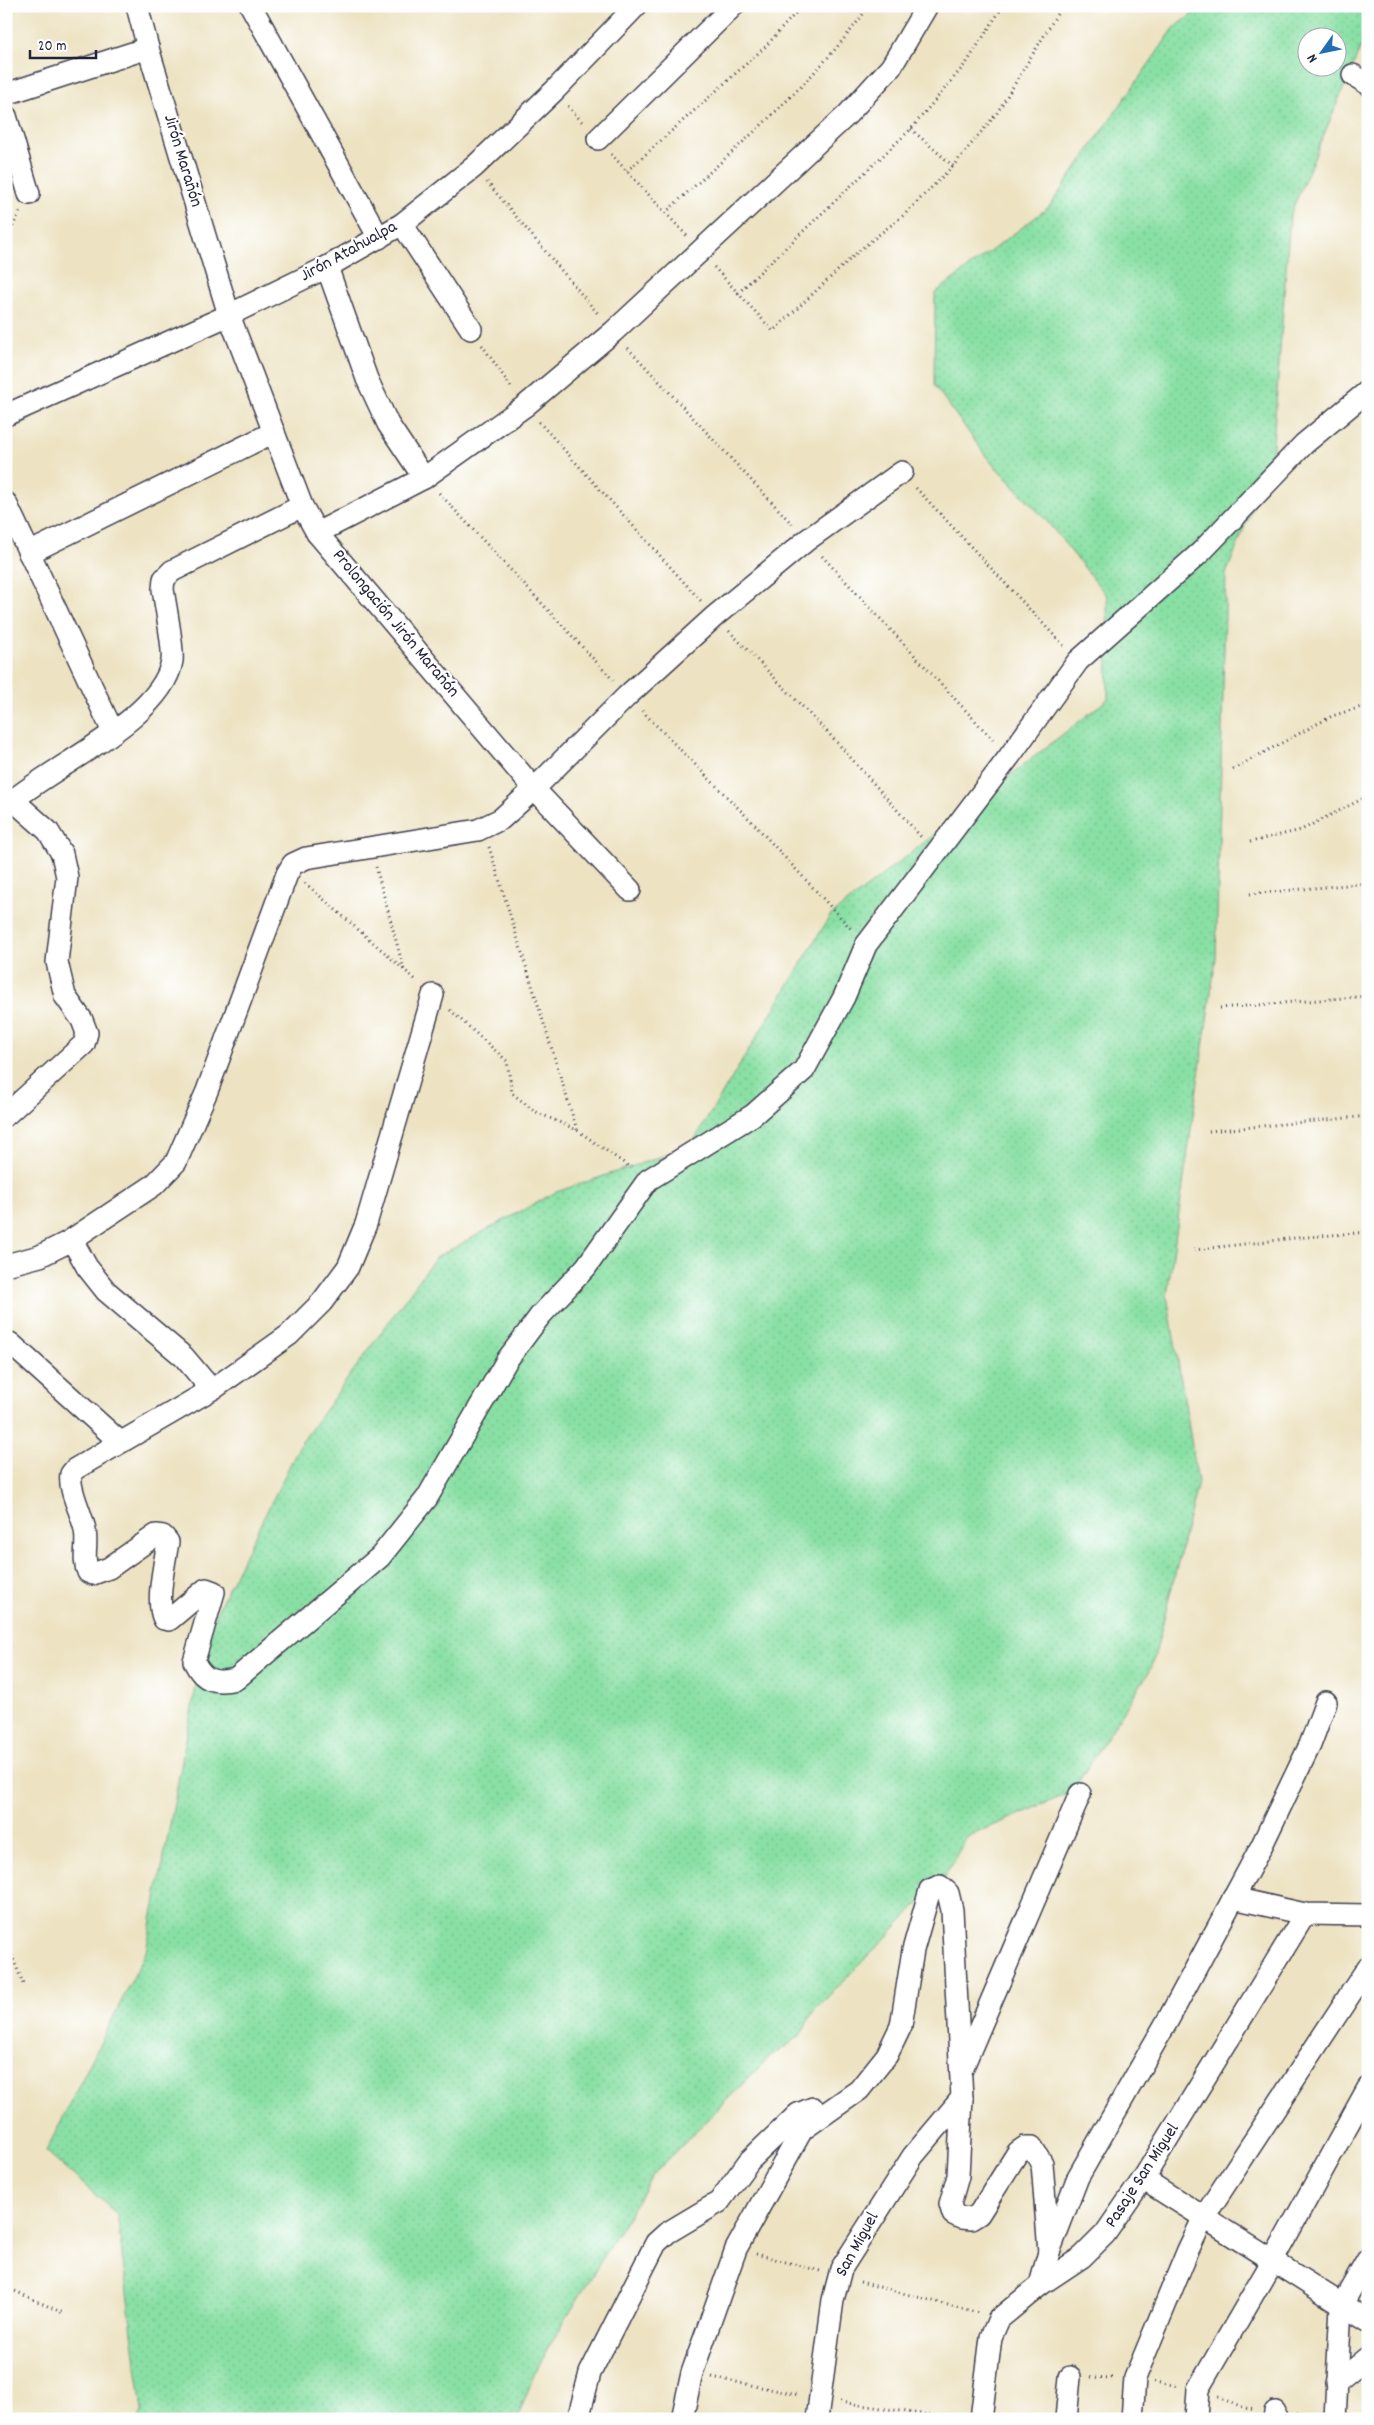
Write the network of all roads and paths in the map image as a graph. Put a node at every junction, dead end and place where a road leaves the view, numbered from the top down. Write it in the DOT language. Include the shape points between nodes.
graph roads {
  1 [pos="137,6"];
  2 [pos="251,6"];
  3 [pos="636,6"];
  4 [pos="733,6"];
  5 [pos="802,6"];
  6 [pos="870,6"];
  7 [pos="927,6"];
  8 [pos="1003,6"];
  9 [pos="1062,6"];
  10 [pos="148,48"];
  11 [pos="554,91"];
  12 [pos="6,94"];
  13 [pos="6,116"];
  14 [pos="910,129"];
  15 [pos="598,139"];
  16 [pos="953,166"];
  17 [pos="474,167"];
  18 [pos="626,171"];
  19 [pos="29,194"];
  20 [pos="665,212"];
  21 [pos="402,224"];
  22 [pos="379,238"];
  23 [pos="6,240"];
  24 [pos="699,250"];
  25 [pos="326,267"];
  26 [pos="738,293"];
  27 [pos="229,315"];
  28 [pos="471,329"];
  29 [pos="612,332"];
  30 [pos="1368,391"];
  31 [pos="525,406"];
  32 [pos="6,415"];
  33 [pos="274,432"];
  34 [pos="902,472"];
  35 [pos="424,478"];
  36 [pos="6,503"];
  37 [pos="302,506"];
  38 [pos="317,533"];
  39 [pos="807,540"];
  40 [pos="29,553"];
  41 [pos="715,616"];
  42 [pos="1078,660"];
  43 [pos="1368,706"];
  44 [pos="114,732"];
  45 [pos="1009,757"];
  46 [pos="1233,769"];
  47 [pos="534,789"];
  48 [pos="1368,796"];
  49 [pos="10,803"];
  50 [pos="483,828"];
  51 [pos="1250,842"];
  52 [pos="370,847"];
  53 [pos="936,854"];
  54 [pos="290,869"];
  55 [pos="1368,883"];
  56 [pos="630,890"];
  57 [pos="1250,894"];
  58 [pos="404,970"];
  59 [pos="433,995"];
  60 [pos="1368,996"];
  61 [pos="1220,1008"];
  62 [pos="6,1115"];
  63 [pos="1368,1116"];
  64 [pos="577,1130"];
  65 [pos="1209,1131"];
  66 [pos="648,1180"];
  67 [pos="1368,1232"];
  68 [pos="72,1240"];
  69 [pos="1194,1250"];
  70 [pos="6,1265"];
  71 [pos="10,1343"];
  72 [pos="211,1389"];
  73 [pos="120,1442"];
  74 [pos="1326,1702"];
  75 [pos="1080,1794"];
  76 [pos="1233,1898"];
  77 [pos="1306,1914"];
  78 [pos="1368,1915"];
  79 [pos="6,1941"];
  80 [pos="1368,1967"];
  81 [pos="24,1986"];
  82 [pos="960,2074"];
  83 [pos="1368,2088"];
  84 [pos="962,2098"];
  85 [pos="836,2108"];
  86 [pos="1142,2179"];
  87 [pos="1204,2216"];
  88 [pos="736,2249"];
  89 [pos="1049,2252"];
  90 [pos="1368,2259"];
  91 [pos="1273,2260"];
  92 [pos="839,2276"];
  93 [pos="1040,2285"];
  94 [pos="6,2287"];
  95 [pos="1341,2306"];
  96 [pos="63,2313"];
  97 [pos="999,2319"];
  98 [pos="1368,2321"];
  99 [pos="1368,2357"];
  100 [pos="1070,2377"];
  101 [pos="1336,2383"];
  102 [pos="578,2419"];
  103 [pos="682,2419"];
  104 [pos="817,2419"];
  105 [pos="980,2419"];
  106 [pos="1066,2419"];
  107 [pos="1132,2419"];
  108 [pos="1196,2419"];
  109 [pos="1335,2419"];
  1 -- 10 [label="street, Jirón Marañón"];
  2 -- 22 [label="street"];
  3 -- 11 [label="street, Jirón Atahualpa"];
  4 -- 15 [label="street"];
  5 -- 18 [label="path" via="764,47"];
  6 -- 20 [label="path" via="804,85"];
  7 -- 24 [label="street" via="892,67 847,115"];
  8 -- 14 [label="path" via="967,62"];
  9 -- 16 [label="path" via="997,113"];
  10 -- 12 [label="street"];
  10 -- 27 [label="street, Jirón Marañón"];
  11 -- 15 [label="path"];
  11 -- 17 [label="street, Jirón Atahualpa"];
  13 -- 19 [label="street"];
  14 -- 16 [label="path"];
  14 -- 26 [label="path"];
  15 -- 18 [label="path"];
  16 -- 26 [label="path" via="905,214 773,331"];
  17 -- 21 [label="street, Jirón Atahualpa"];
  17 -- 29 [label="path"];
  18 -- 20 [label="path"];
  19 -- 23 [label="path"];
  20 -- 24 [label="path"];
  21 -- 22 [label="street, Jirón Atahualpa"];
  21 -- 28 [label="street"];
  22 -- 25 [label="street, Jirón Atahualpa"];
  24 -- 26 [label="path"];
  24 -- 29 [label="street"];
  25 -- 27 [label="street, Jirón Atahualpa"];
  25 -- 35 [label="street" via="367,379 388,424"];
  27 -- 32 [label="street, Jirón Atahualpa"];
  27 -- 33 [label="street, Prolongación Jirón Marañón"];
  28 -- 31 [label="path"];
  29 -- 31 [label="street"];
  29 -- 39 [label="path"];
  30 -- 42 [label="street" via="1304,444 1201,552"];
  31 -- 35 [label="street"];
  31 -- 41 [label="path"];
  33 -- 37 [label="street, Prolongación Jirón Marañón"];
  33 -- 40 [label="street"];
  34 -- 39 [label="street"];
  34 -- 42 [label="path"];
  35 -- 38 [label="street"];
  36 -- 40 [label="street"];
  37 -- 38 [label="street, Prolongación Jirón Marañón"];
  37 -- 44 [label="street" via="172,571 164,579 172,660 165,680 150,701"];
  38 -- 47 [label="street, Prolongación Jirón Marañón"];
  39 -- 41 [label="street"];
  39 -- 45 [label="path"];
  40 -- 44 [label="street"];
  41 -- 47 [label="street" via="627,696"];
  41 -- 53 [label="path" via="834,739"];
  42 -- 45 [label="street"];
  43 -- 46 [label="path" via="1332,716"];
  44 -- 49 [label="street"];
  45 -- 53 [label="street"];
  47 -- 50 [label="street" via="501,819"];
  47 -- 56 [label="street, Prolongación Jirón Marañón"];
  48 -- 51 [label="path" via="1301,830"];
  49 -- 62 [label="street" via="48,831 62,854 67,877 56,962 65,996 87,1033 84,1044"];
  50 -- 52 [label="street"];
  50 -- 64 [label="path"];
  52 -- 54 [label="street" via="306,858"];
  52 -- 58 [label="path"];
  53 -- 66 [label="street" via="866,946 844,997 804,1070 753,1116"];
  54 -- 58 [label="path"];
  54 -- 68 [label="street" via="207,1091 176,1162 154,1185"];
  55 -- 57 [label="path"];
  58 -- 59 [label="path"];
  59 -- 64 [label="path" via="507,1061 512,1093 534,1112"];
  59 -- 72 [label="street" via="366,1224 348,1267 322,1302 289,1335"];
  60 -- 61 [label="path"];
  63 -- 65 [label="path"];
  64 -- 66 [label="path"];
  66 -- 73 [label="street" via="586,1267 540,1316 507,1360 427,1498 380,1557 236,1679 223,1682 210,1679 200,1672 194,1661 214,1592 206,1589 169,1620 161,1613 168,1542 163,1536 156,1535 109,1568 92,1574 85,1566 86,1531 78,1501 71,1489 71,1474"];
  67 -- 69 [label="path"];
  68 -- 70 [label="street" via="40,1256"];
  68 -- 72 [label="street" via="86,1268 106,1291 184,1357"];
  71 -- 73 [label="street"];
  72 -- 73 [label="street"];
  74 -- 76 [label="street" via="1310,1744"];
  75 -- 82 [label="street"];
  76 -- 77 [label="street"];
  76 -- 89 [label="street" via="1169,2018 1078,2176"];
  77 -- 78 [label="street"];
  77 -- 86 [label="street, Pasaje San Miguel"];
  79 -- 81 [label="path"];
  80 -- 87 [label="street"];
  82 -- 84 [label="street"];
  82 -- 85 [label="street" via="952,1910 948,1893 940,1886 930,1890 925,1904 898,2033 887,2055 859,2090"];
  83 -- 91 [label="street"];
  84 -- 89 [label="street" via="958,2176 950,2204 954,2214 971,2219 979,2214 1018,2152 1032,2147 1042,2163"];
  84 -- 92 [label="street, San Miguel" via="913,2156"];
  85 -- 88 [label="street" via="802,2130"];
  85 -- 102 [label="street" via="808,2109 798,2114 749,2161 719,2202 656,2243 590,2373"];
  86 -- 87 [label="street"];
  86 -- 93 [label="street, Pasaje San Miguel" via="1105,2234 1082,2258"];
  87 -- 91 [label="street"];
  87 -- 107 [label="street" via="1135,2378"];
  88 -- 92 [label="path"];
  88 -- 103 [label="street" via="692,2373"];
  89 -- 93 [label="street"];
  90 -- 95 [label="street"];
  91 -- 95 [label="street"];
  91 -- 108 [label="street" via="1198,2389"];
  92 -- 97 [label="path"];
  92 -- 104 [label="street, San Miguel"];
  93 -- 97 [label="street, Pasaje San Miguel"];
  94 -- 96 [label="path"];
  95 -- 98 [label="street"];
  95 -- 101 [label="street"];
  97 -- 105 [label="street, Pasaje San Miguel" via="991,2337"];
  99 -- 101 [label="street"];
  100 -- 106 [label="street"];
  101 -- 109 [label="street"];
}
